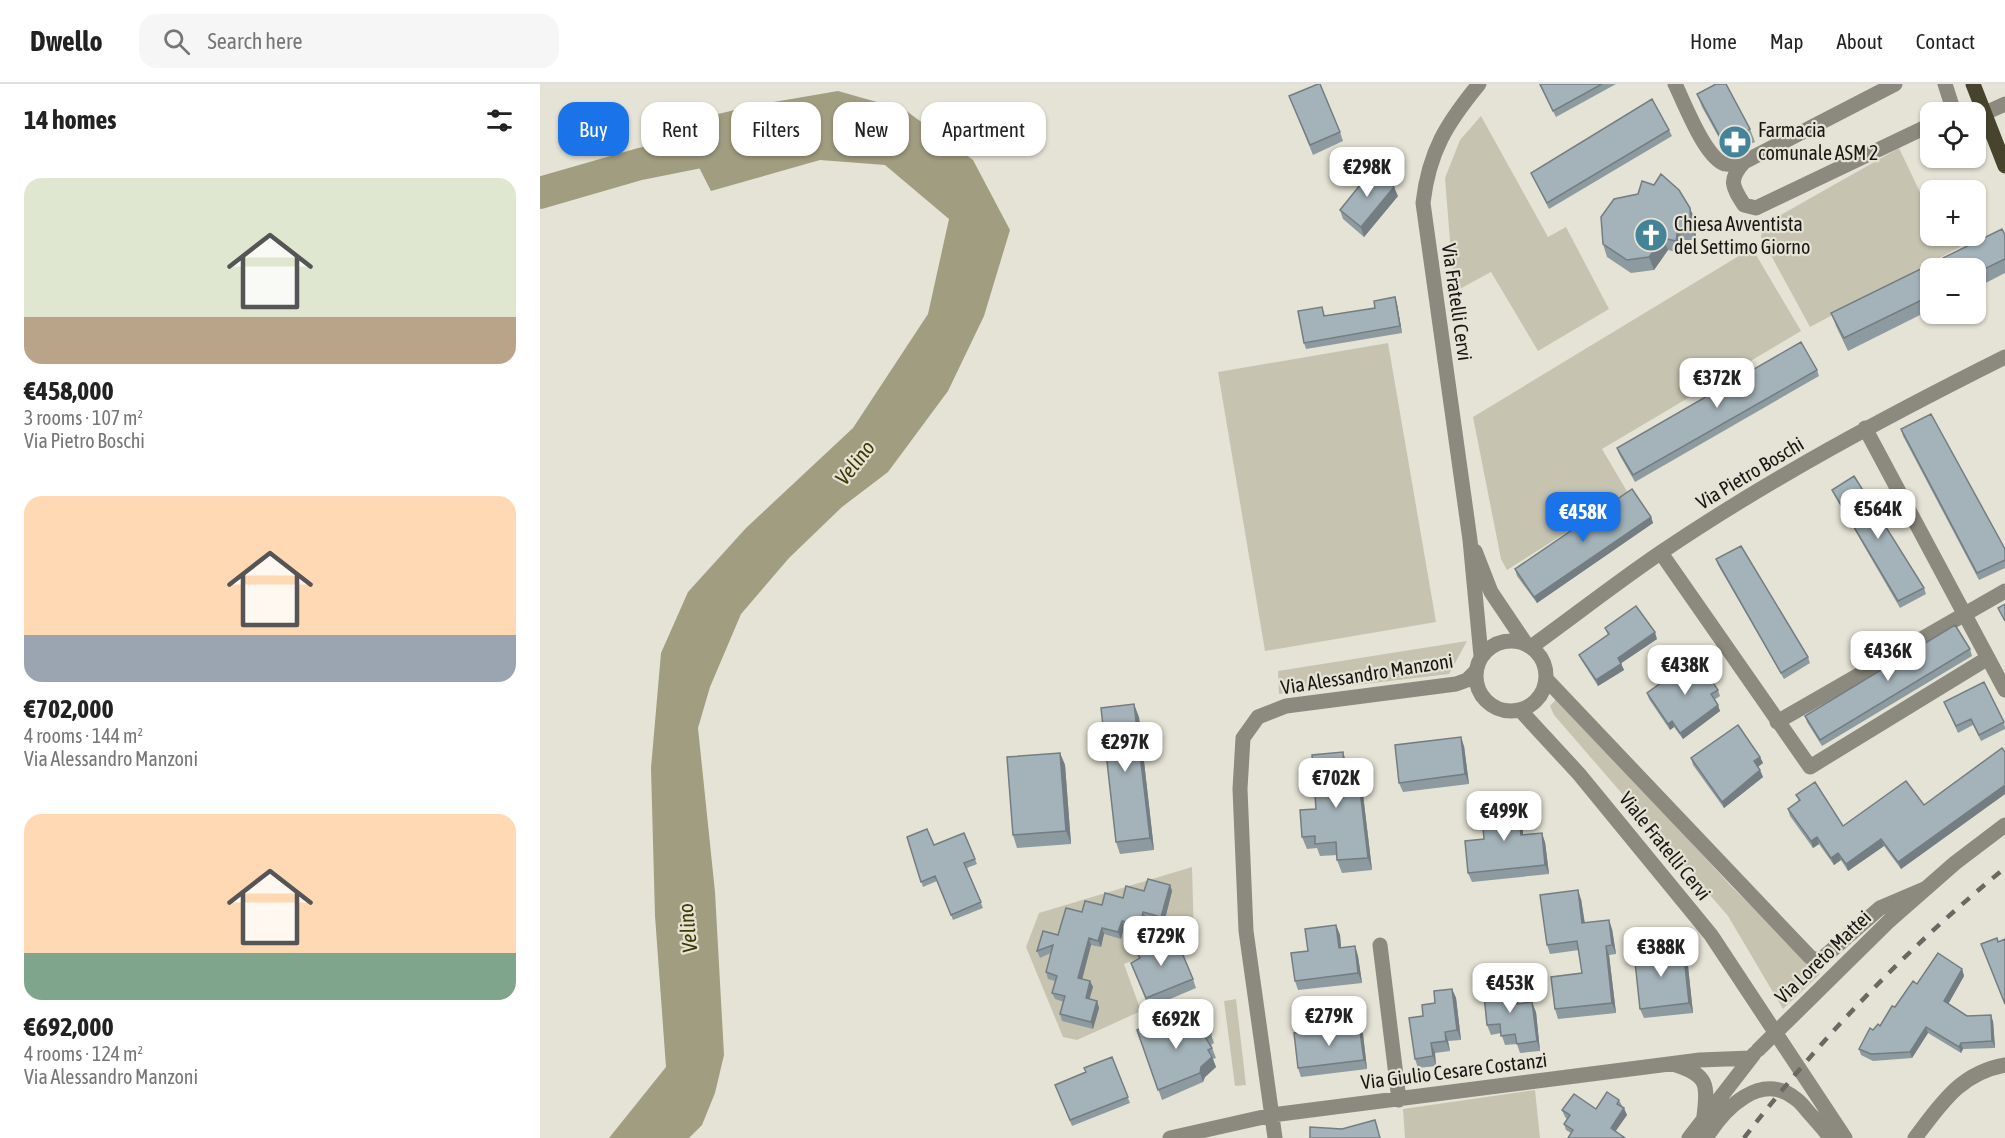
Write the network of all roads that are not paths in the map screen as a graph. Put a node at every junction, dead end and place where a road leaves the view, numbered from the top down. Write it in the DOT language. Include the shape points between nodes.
graph roads {
  1 [pos="1479,84"];
  2 [pos="1675,84"];
  3 [pos="1895,84"];
  4 [pos="1945,84"];
  5 [pos="1973,84"];
  6 [pos="1951,102"];
  7 [pos="1979,102"];
  8 [pos="2005,104"];
  9 [pos="1986,113"];
  10 [pos="1986,121"];
  11 [pos="1920,129"];
  12 [pos="1744,162"];
  13 [pos="2005,166"];
  14 [pos="2005,357"];
  15 [pos="1865,428"];
  16 [pos="1470,540"];
  17 [pos="1661,553"];
  18 [pos="2005,591"];
  19 [pos="1964,613"];
  20 [pos="1529,646"];
  21 [pos="1988,658"];
  22 [pos="1479,663"];
  23 [pos="1546,679"];
  24 [pos="2005,690"];
  25 [pos="1520,710"];
  26 [pos="1777,722"];
  27 [pos="2005,825"];
  28 [pos="1927,888"];
  29 [pos="1380,945"];
  30 [pos="1754,1054"];
  31 [pos="1673,1064"];
  32 [pos="2005,1065"];
  33 [pos="1399,1100"];
  34 [pos="1272,1115"];
  35 [pos="1704,1117"];
  36 [pos="1170,1138"];
  37 [pos="1275,1138"];
  38 [pos="1689,1138"];
  39 [pos="1706,1138"];
  40 [pos="1830,1138"];
  41 [pos="1845,1138"];
  42 [pos="1916,1138"];
  1 -- 16 [label="street, Via Fratelli Cervi" via="1438,141 1423,202"];
  2 -- 12 [label="street" via="1706,145 1719,160 1726,164"];
  3 -- 12 [label="street"];
  4 -- 6 [label="street"];
  5 -- 7 [label="main road"];
  8 -- 9 [label="street"];
  10 -- 13 [label="main road"];
  11 -- 12 [label="street" via="1756,208 1744,205 1733,187 1734,174"];
  14 -- 15 [label="street, Via Pietro Boschi"];
  15 -- 17 [label="street, Via Pietro Boschi"];
  15 -- 19 [label="street"];
  16 -- 20 [label="street, Via Fratelli Cervi" via="1491,592"];
  16 -- 22 [label="street, Via Fratelli Cervi"];
  17 -- 20 [label="street, Via Pietro Boschi"];
  17 -- 26 [label="street"];
  18 -- 19 [label="street"];
  19 -- 21 [label="street"];
  19 -- 26 [label="street"];
  20 -- 22 [label="street" via="1510,640 1499,643"];
  20 -- 23 [label="street" via="1540,655"];
  21 -- 24 [label="street"];
  21 -- 26 [label="street" via="1810,767"];
  22 -- 25 [label="street" via="1476,682 1487,702 1497,708"];
  22 -- 34 [label="street, Via Alessandro Manzoni" via="1467,680 1456,684 1286,706 1258,717 1243,738 1240,789 1246,931"];
  23 -- 25 [label="street" via="1538,699"];
  23 -- 28 [label="street" via="1810,957 1824,957 1880,908"];
  25 -- 41 [label="street, Viale Fratelli Cervi" via="1579,774 1711,935"];
  27 -- 28 [label="street, Via Loreto Mattei"];
  28 -- 30 [label="street, Via Loreto Mattei, bridge"];
  29 -- 33 [label="street"];
  30 -- 31 [label="street, Via Giulio Cesare Costanzi"];
  30 -- 35 [label="street, Via Loreto Mattei"];
  31 -- 33 [label="street, Via Giulio Cesare Costanzi"];
  31 -- 35 [label="street" via="1696,1071 1703,1081 1707,1093"];
  32 -- 42 [label="street" via="1984,1069 1966,1080 1945,1099"];
  33 -- 34 [label="street, Via Giulio Cesare Costanzi"];
  34 -- 36 [label="street, Via Giulio Cesare Costanzi"];
  34 -- 37 [label="street, Via Alessandro Manzoni"];
  35 -- 38 [label="street, Via Loreto Mattei"];
  39 -- 40 [label="street" via="1718,1119 1744,1096 1767,1089 1797,1099"];
}
